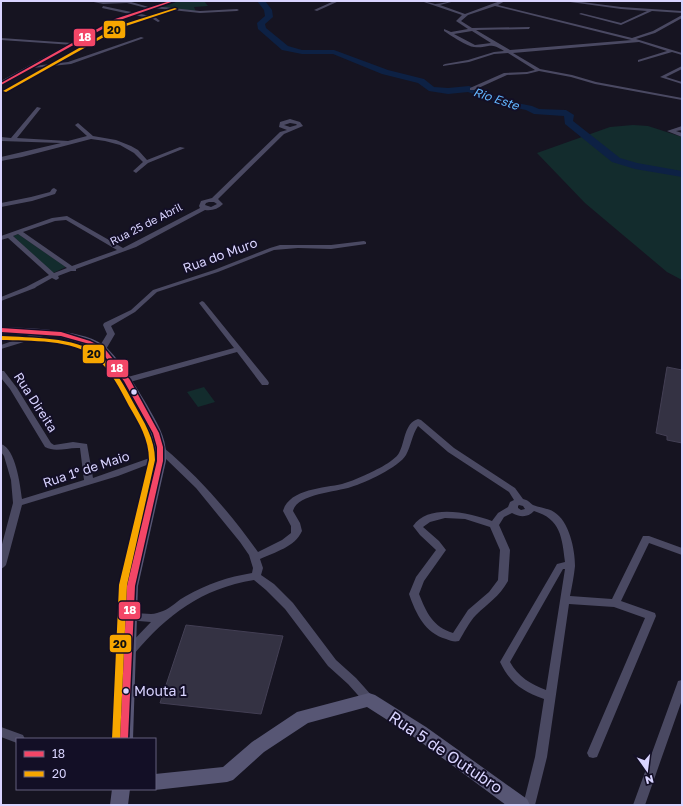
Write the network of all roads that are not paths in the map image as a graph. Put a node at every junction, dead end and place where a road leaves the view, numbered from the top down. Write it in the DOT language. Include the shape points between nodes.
graph roads {
  1 [pos="91,1"];
  2 [pos="173,1"];
  3 [pos="337,1"];
  4 [pos="423,1"];
  5 [pos="453,1"];
  6 [pos="503,1"];
  7 [pos="565,1"];
  8 [pos="435,5"];
  9 [pos="495,5"];
  10 [pos="103,7"];
  11 [pos="152,8"];
  12 [pos="236,10"];
  13 [pos="316,10"];
  14 [pos="650,10"];
  15 [pos="682,12"];
  16 [pos="132,14"];
  17 [pos="581,14"];
  18 [pos="465,16"];
  19 [pos="591,16"];
  20 [pos="682,16"];
  21 [pos="158,21"];
  22 [pos="626,21"];
  23 [pos="529,28"];
  24 [pos="445,30"];
  25 [pos="471,30"];
  26 [pos="450,33"];
  27 [pos="1,38"];
  28 [pos="142,38"];
  29 [pos="10,39"];
  30 [pos="632,39"];
  31 [pos="639,41"];
  32 [pos="1,43"];
  33 [pos="73,44"];
  34 [pos="494,44"];
  35 [pos="671,51"];
  36 [pos="508,52"];
  37 [pos="682,54"];
  38 [pos="640,60"];
  39 [pos="445,65"];
  40 [pos="33,67"];
  41 [pos="682,67"];
  42 [pos="539,70"];
  43 [pos="558,73"];
  44 [pos="682,83"];
  45 [pos="1,84"];
  46 [pos="472,89"];
  47 [pos="610,89"];
  48 [pos="682,99"];
  49 [pos="39,108"];
  50 [pos="78,125"];
  51 [pos="682,128"];
  52 [pos="282,130"];
  53 [pos="682,135"];
  54 [pos="91,137"];
  55 [pos="1,139"];
  56 [pos="13,139"];
  57 [pos="70,142"];
  58 [pos="182,148"];
  59 [pos="1,159"];
  60 [pos="146,162"];
  61 [pos="136,171"];
  62 [pos="54,190"];
  63 [pos="1,205"];
  64 [pos="19,232"];
  65 [pos="9,235"];
  66 [pos="1,238"];
  67 [pos="364,243"];
  68 [pos="122,250"];
  69 [pos="73,270"];
  70 [pos="56,277"];
  71 [pos="1,298"];
  72 [pos="202,303"];
  73 [pos="1,330"];
  74 [pos="47,332"];
  75 [pos="1,347"];
  76 [pos="102,349"];
  77 [pos="239,349"];
  78 [pos="1,373"];
  79 [pos="127,380"];
  80 [pos="265,383"];
  81 [pos="1,448"];
  82 [pos="164,455"];
  83 [pos="89,482"];
  84 [pos="18,504"];
  85 [pos="516,505"];
  86 [pos="494,525"];
  87 [pos="682,552"];
  88 [pos="255,558"];
  89 [pos="1,564"];
  90 [pos="570,565"];
  91 [pos="256,576"];
  92 [pos="566,600"];
  93 [pos="615,603"];
  94 [pos="168,614"];
  95 [pos="130,616"];
  96 [pos="128,653"];
  97 [pos="682,684"];
  98 [pos="549,696"];
  99 [pos="369,700"];
  100 [pos="1,732"];
  101 [pos="16,738"];
  102 [pos="124,738"];
  103 [pos="592,753"];
  104 [pos="156,782"];
  105 [pos="121,790"];
  106 [pos="119,805"];
  107 [pos="522,805"];
  108 [pos="529,805"];
  109 [pos="639,805"];
  1 -- 11 [label="street" via="127,2"];
  2 -- 11 [label="main road"];
  3 -- 13 [label="street"];
  4 -- 8 [label="street"];
  5 -- 8 [label="street"];
  6 -- 9 [label="street"];
  7 -- 14 [label="street"];
  8 -- 18 [label="street"];
  9 -- 18 [label="street"];
  9 -- 30 [label="street"];
  10 -- 16 [label="street"];
  11 -- 12 [label="street" via="200,12"];
  11 -- 16 [label="main road"];
  14 -- 15 [label="street"];
  14 -- 22 [label="street"];
  16 -- 21 [label="street"];
  16 -- 33 [label="main road"];
  17 -- 19 [label="street"];
  18 -- 25 [label="street" via="458,21"];
  19 -- 22 [label="street"];
  19 -- 22 [label="street" via="618,24"];
  20 -- 30 [label="street" via="654,32"];
  23 -- 25 [label="street"];
  24 -- 26 [label="street"];
  25 -- 26 [label="street"];
  25 -- 34 [label="street"];
  26 -- 34 [label="street" via="474,46"];
  27 -- 29 [label="street"];
  28 -- 40 [label="street" via="69,63"];
  29 -- 32 [label="street"];
  29 -- 33 [label="street"];
  30 -- 31 [label="street"];
  31 -- 35 [label="street"];
  31 -- 36 [label="street"];
  33 -- 40 [label="main road"];
  34 -- 36 [label="street"];
  35 -- 37 [label="street"];
  35 -- 38 [label="street"];
  36 -- 39 [label="street"];
  36 -- 42 [label="street"];
  40 -- 45 [label="main road"];
  41 -- 44 [label="street" via="662,77"];
  42 -- 43 [label="street"];
  42 -- 46 [label="street" via="506,74"];
  43 -- 47 [label="street"];
  43 -- 48 [label="street" via="595,83"];
  49 -- 56 [label="street"];
  50 -- 54 [label="street"];
  51 -- 53 [label="street" via="670,131"];
  52 -- 52 [label="street" via="293,129 300,124 293,121 284,122 280,125"];
  52 -- 68 [label="street, Rua 25 de Abril" via="214,200 203,202 201,204 204,208"];
  54 -- 57 [label="street"];
  54 -- 60 [label="street" via="102,138 129,148 142,156"];
  55 -- 56 [label="street"];
  56 -- 57 [label="street"];
  57 -- 59 [label="street"];
  58 -- 60 [label="street"];
  60 -- 61 [label="street"];
  62 -- 63 [label="street" via="53,193 32,199"];
  64 -- 65 [label="street"];
  64 -- 68 [label="street" via="54,219 67,218"];
  64 -- 69 [label="street"];
  65 -- 66 [label="street"];
  65 -- 70 [label="street"];
  67 -- 76 [label="street, Rua do Muro" via="331,247 280,247 158,289 133,311 106,326 110,334"];
  68 -- 69 [label="street, Rua 25 de Abril" via="89,266"];
  69 -- 70 [label="street, Rua 25 de Abril"];
  70 -- 71 [label="street, Rua 25 de Abril"];
  72 -- 77 [label="street"];
  73 -- 74 [label="main road"];
  74 -- 75 [label="street"];
  74 -- 76 [label="main road" via="72,337"];
  76 -- 79 [label="main road"];
  77 -- 79 [label="street"];
  77 -- 80 [label="street"];
  78 -- 83 [label="street, Rua Direita" via="48,445 52,448 84,446"];
  79 -- 82 [label="main road" via="156,433"];
  81 -- 84 [label="street" via="8,455"];
  82 -- 83 [label="street, Rua 1º de Maio"];
  82 -- 88 [label="street" via="177,462 200,488 232,525"];
  82 -- 95 [label="main road" via="131,586"];
  83 -- 84 [label="street, Rua 1º de Maio"];
  84 -- 89 [label="street"];
  85 -- 86 [label="street" via="497,517"];
  85 -- 88 [label="street" via="517,496 512,490 432,436 418,422 409,436 403,456 398,460 367,478 301,497 292,502 288,511 297,532 295,536"];
  85 -- 90 [label="street" via="518,513 525,514 530,511 530,507 551,515 560,523 567,539"];
  86 -- 86 [label="street" via="505,550 503,581 472,613 455,638 450,637 430,626 420,612 414,594 419,580 442,550 418,526 436,515 452,514 464,515"];
  87 -- 93 [label="street" via="646,538"];
  88 -- 91 [label="street" via="258,568"];
  90 -- 92 [label="street"];
  90 -- 98 [label="street" via="560,566 506,662 509,671 524,686"];
  91 -- 94 [label="street" via="223,582 188,598"];
  91 -- 99 [label="street" via="290,606 332,663"];
  92 -- 93 [label="street"];
  92 -- 98 [label="street"];
  93 -- 103 [label="street" via="651,616"];
  94 -- 95 [label="street" via="152,618"];
  94 -- 96 [label="street" via="147,630"];
  95 -- 96 [label="main road"];
  96 -- 102 [label="main road"];
  97 -- 109 [label="street"];
  98 -- 108 [label="street" via="541,757"];
  99 -- 104 [label="main road" via="303,717 258,746 227,774"];
  99 -- 107 [label="main road, Rua 5 de Outubro" via="420,732"];
  100 -- 101 [label="street"];
  105 -- 106 [label="main road"];
}
